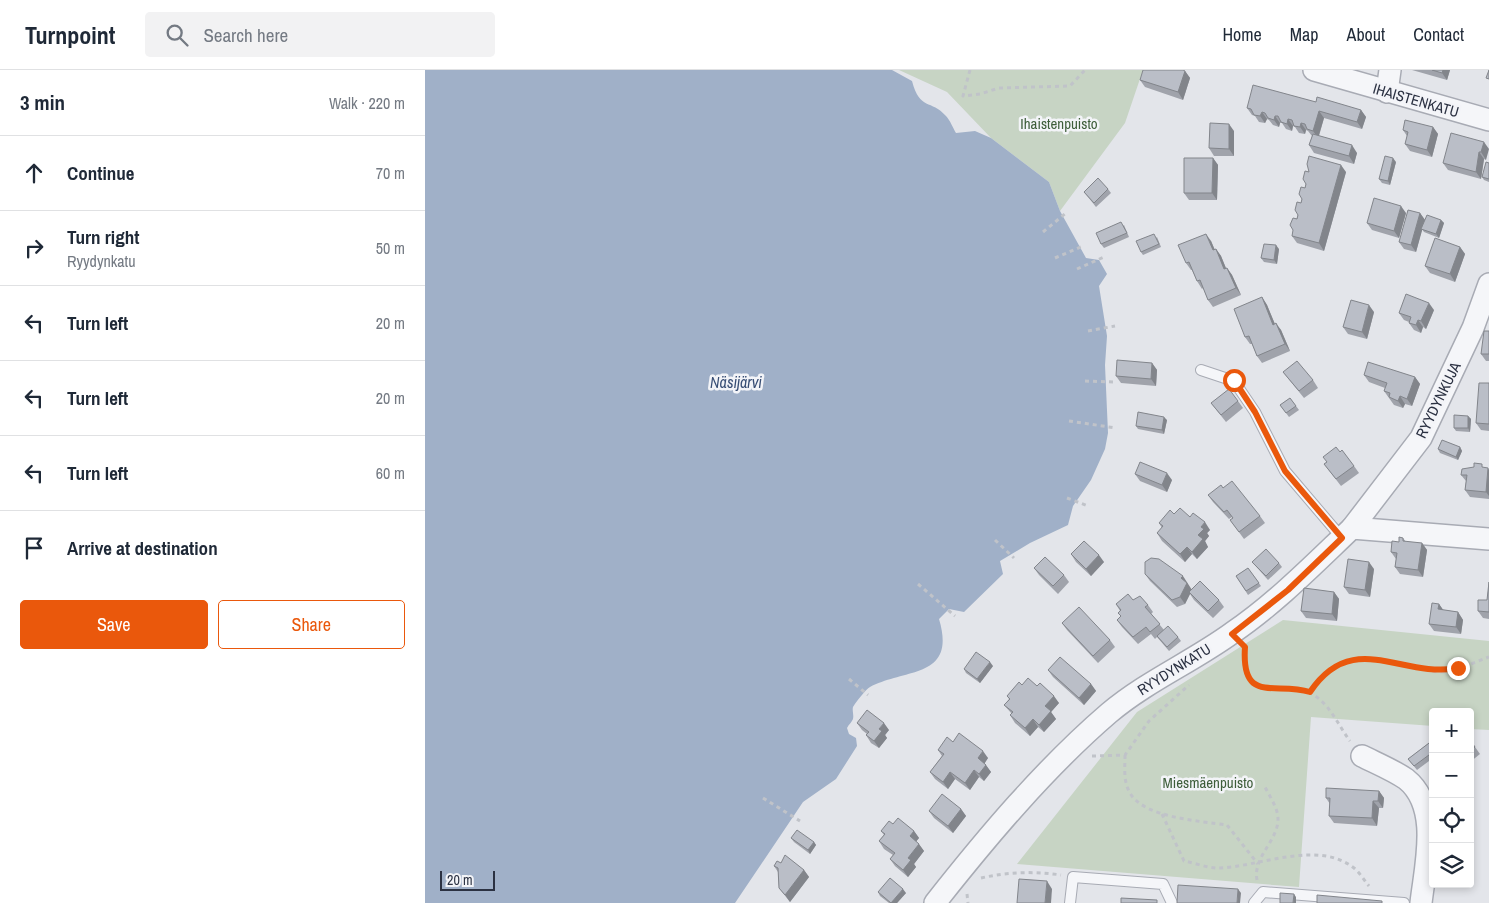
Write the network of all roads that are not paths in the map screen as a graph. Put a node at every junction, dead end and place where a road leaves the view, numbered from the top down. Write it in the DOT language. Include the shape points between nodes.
graph roads {
  1 [pos="1314,70"];
  2 [pos="1390,70"];
  3 [pos="1387,92"];
  4 [pos="1489,120"];
  5 [pos="1489,284"];
  6 [pos="1201,370"];
  7 [pos="1347,533"];
  8 [pos="1489,539"];
  9 [pos="1362,756"];
  10 [pos="935,903"];
  11 [pos="1070,903"];
  12 [pos="1172,903"];
  13 [pos="1254,903"];
  14 [pos="1404,903"];
  15 [pos="1421,903"];
  1 -- 3 [label="street, IHAISTENKATU"];
  2 -- 3 [label="street"];
  3 -- 4 [label="street, IHAISTENKATU"];
  5 -- 7 [label="street, RYYDYNKUJA" via="1473,328 1421,438"];
  6 -- 7 [label="lane" via="1234,380 1255,412 1285,471"];
  7 -- 8 [label="street"];
  7 -- 10 [label="street, RYYDYNKATU" via="1238,644 1145,685 1108,714 1005,818"];
  9 -- 15 [label="street" via="1407,780 1420,797 1428,821"];
  11 -- 12 [label="lane" via="1073,877 1163,884"];
  13 -- 14 [label="lane" via="1263,892"];
}
